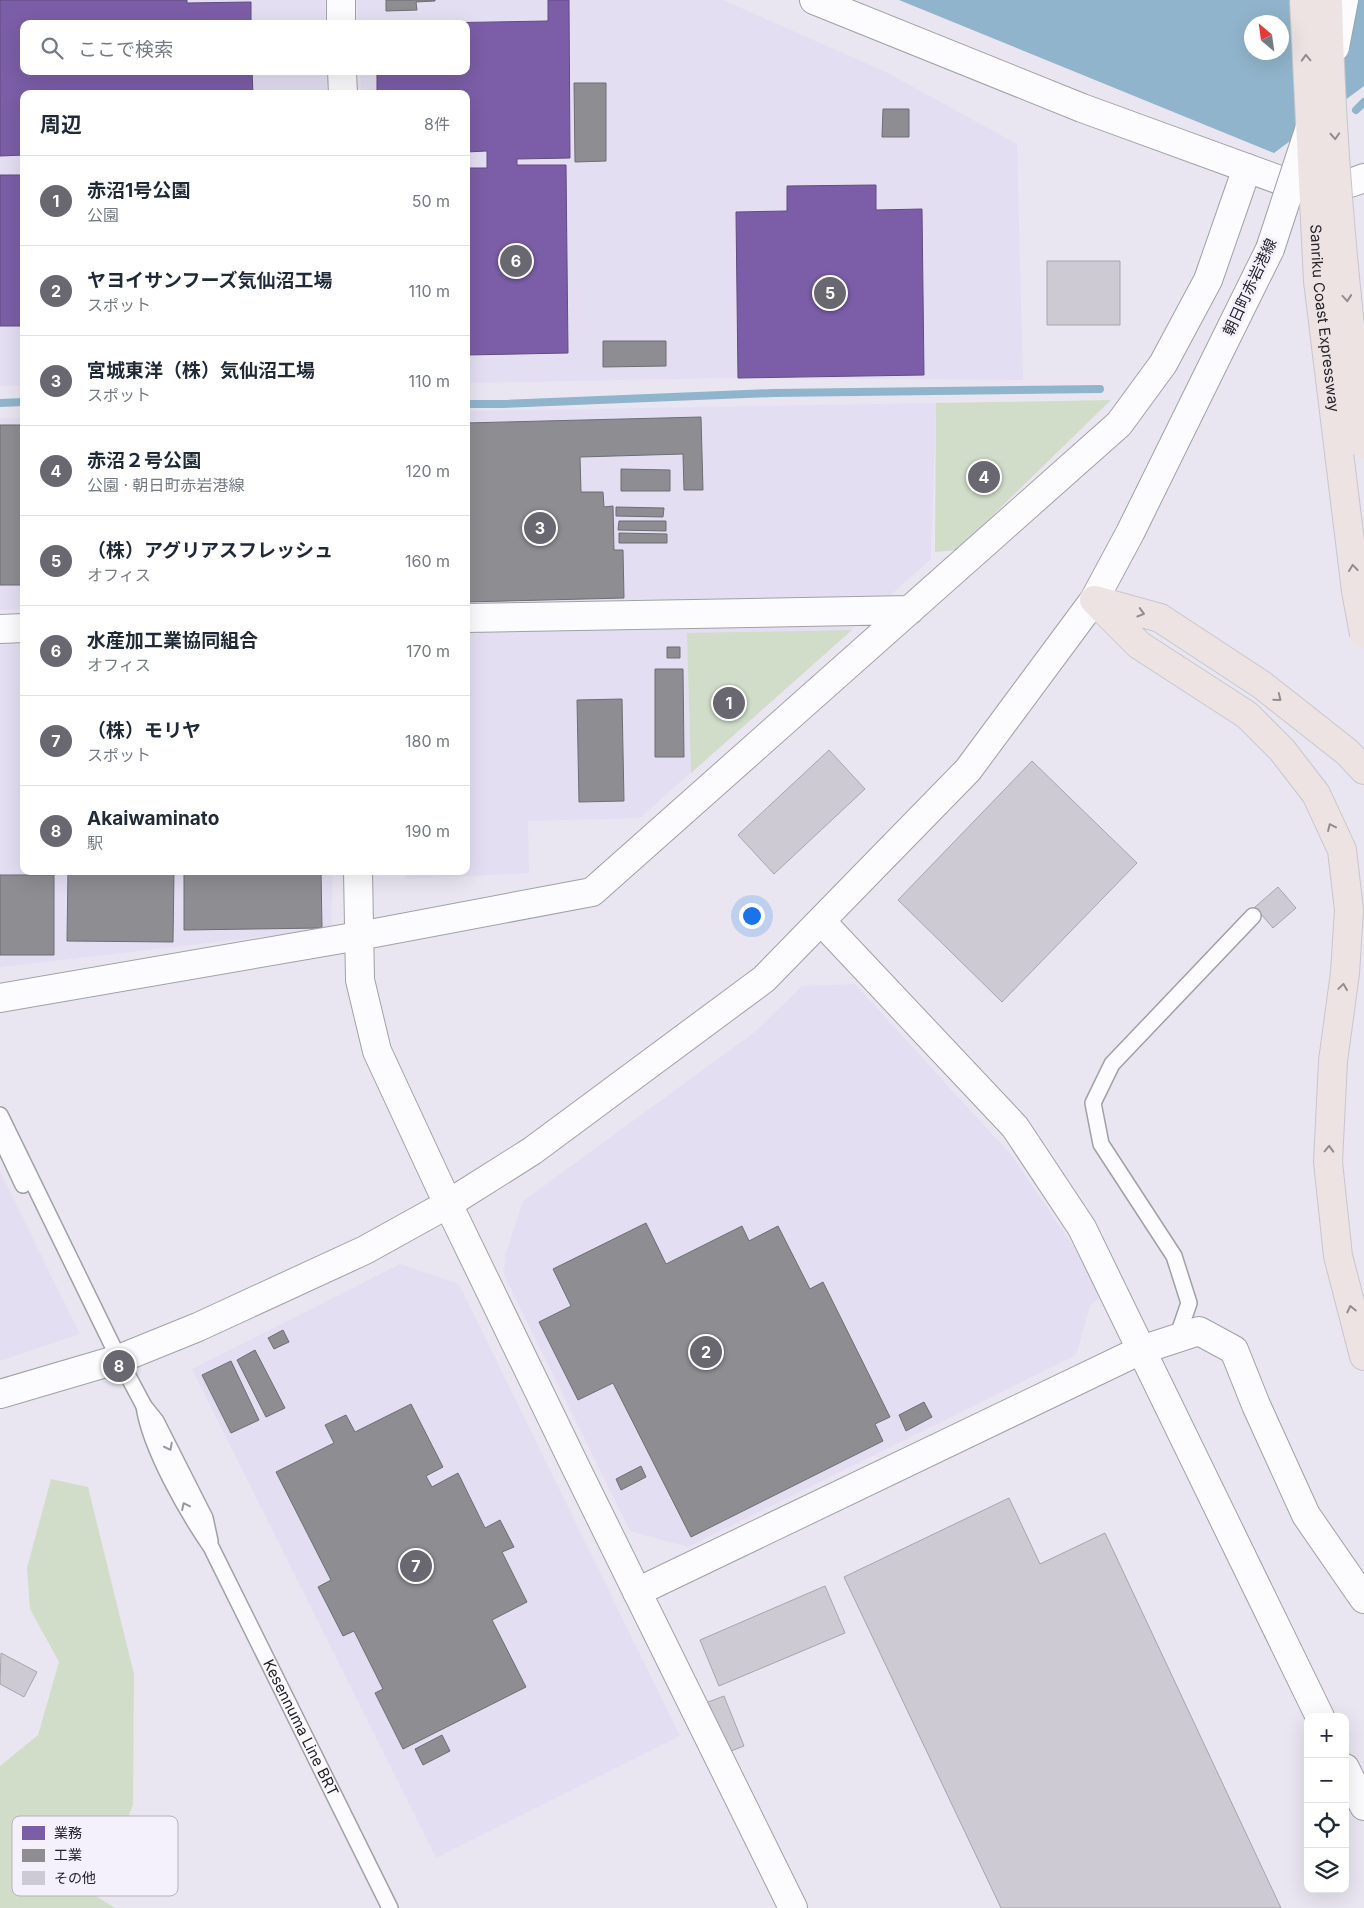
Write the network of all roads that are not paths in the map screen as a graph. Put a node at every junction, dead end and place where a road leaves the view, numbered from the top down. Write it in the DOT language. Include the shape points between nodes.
graph roads {
  1 [pos="341,0"];
  2 [pos="814,0"];
  3 [pos="1304,0"];
  4 [pos="1328,0"];
  5 [pos="1344,0"];
  6 [pos="341,20"];
  7 [pos="342,75"];
  8 [pos="343,90"];
  9 [pos="1247,168"];
  10 [pos="1364,178"];
  11 [pos="1364,446"];
  12 [pos="1094,600"];
  13 [pos="910,610"];
  14 [pos="470,618"];
  15 [pos="20,628"];
  16 [pos="0,629"];
  17 [pos="1364,634"];
  18 [pos="1364,770"];
  19 [pos="358,875"];
  20 [pos="1253,916"];
  21 [pos="820,921"];
  22 [pos="359,936"];
  23 [pos="0,998"];
  24 [pos="0,1115"];
  25 [pos="0,1136"];
  26 [pos="448,1204"];
  27 [pos="69,1257"];
  28 [pos="1177,1338"];
  29 [pos="1141,1350"];
  30 [pos="1364,1356"];
  31 [pos="119,1359"];
  32 [pos="0,1394"];
  33 [pos="637,1592"];
  34 [pos="1364,1599"];
  35 [pos="1318,1713"];
  36 [pos="1349,1776"];
  37 [pos="1364,1806"];
  38 [pos="390,1908"];
  39 [pos="793,1908"];
  1 -- 6 [label="street"];
  2 -- 9 [label="street" via="1082,108"];
  17 -- 3 [label="highway, Sanriku Coast Expressway, one-way, bridge" via="1318,281"];
  4 -- 11 [label="highway, Sanriku Coast Expressway, one-way, bridge" via="1338,186"];
  5 -- 12 [label="street, 朝日町赤岩港線, bridge" via="1334,51 1270,249"];
  7 -- 8 [label="street"];
  9 -- 10 [label="street" via="1299,187 1327,190"];
  9 -- 13 [label="street" via="1208,280 1163,364 1119,424"];
  12 -- 18 [label="highway, one-way" via="1160,618 1262,685 1347,752"];
  12 -- 21 [label="street, 朝日町赤岩港線" via="968,770"];
  30 -- 12 [label="highway, one-way" via="1338,1256 1328,1162 1332,1061 1345,974 1349,910 1342,850 1316,794 1282,750 1247,715 1139,646"];
  13 -- 14 [label="street"];
  13 -- 22 [label="street" via="592,892"];
  15 -- 16 [label="street"];
  19 -- 22 [label="street"];
  20 -- 28 [label="lane" via="1112,1064 1093,1103 1101,1144 1174,1256 1189,1303"];
  21 -- 26 [label="street, 朝日町赤岩港線" via="764,979 532,1151"];
  21 -- 29 [label="street" via="1015,1127 1082,1228"];
  22 -- 23 [label="street"];
  22 -- 26 [label="street" via="360,980 377,1051"];
  24 -- 27 [label="lane, Kesennuma Line BRT"];
  25 -- 27 [label="lane, Kesennuma Line BRT" via="50,1238"];
  26 -- 31 [label="street, 朝日町赤岩港線" via="365,1250 284,1289"];
  26 -- 33 [label="street"];
  27 -- 31 [label="lane, Kesennuma Line BRT"];
  28 -- 29 [label="street"];
  28 -- 34 [label="street" via="1198,1332 1234,1350 1306,1515"];
  29 -- 33 [label="street"];
  29 -- 35 [label="street"];
  31 -- 32 [label="street, 朝日町赤岩港線"];
  31 -- 38 [label="lane, Kesennuma Line BRT" via="144,1406 147,1427 193,1521 211,1547"];
  33 -- 39 [label="street"];
  36 -- 37 [label="street"];
}
